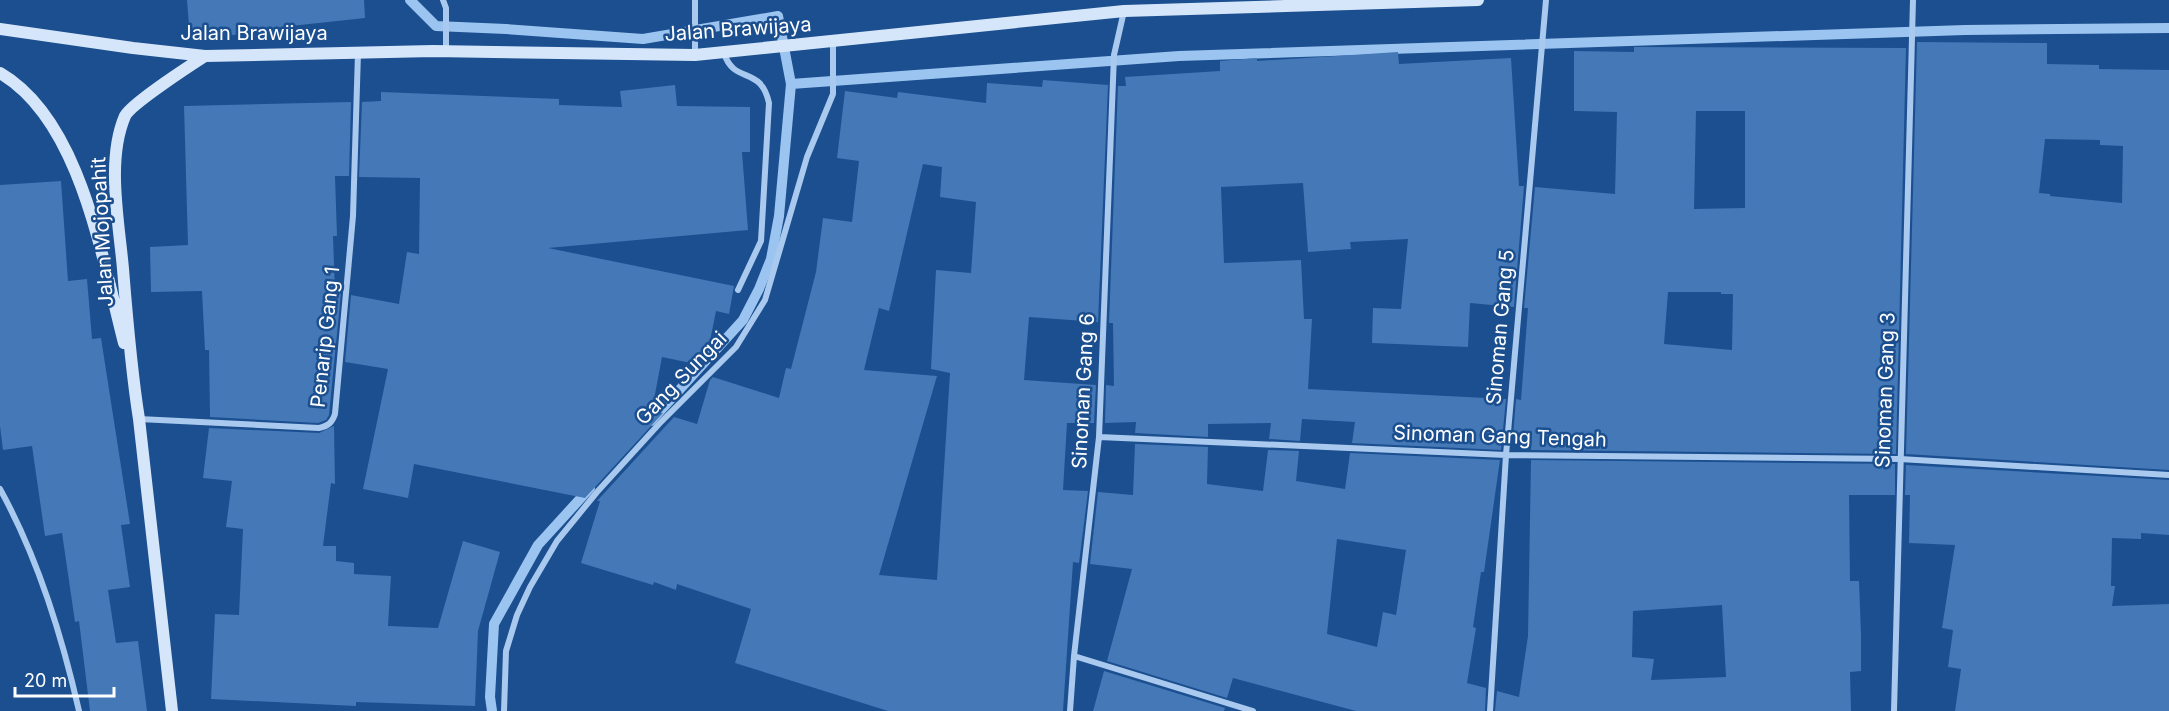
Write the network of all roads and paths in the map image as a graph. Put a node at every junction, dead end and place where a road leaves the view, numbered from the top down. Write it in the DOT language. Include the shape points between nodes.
graph roads {
  1 [pos="443,0"];
  2 [pos="1478,0"];
  3 [pos="1546,0"];
  4 [pos="1913,0"];
  5 [pos="695,2"];
  6 [pos="1125,6"];
  7 [pos="0,29"];
  8 [pos="827,42"];
  9 [pos="695,50"];
  10 [pos="446,51"];
  11 [pos="358,52"];
  12 [pos="724,53"];
  13 [pos="205,56"];
  14 [pos="0,73"];
  15 [pos="738,290"];
  16 [pos="132,376"];
  17 [pos="139,419"];
  18 [pos="1099,437"];
  19 [pos="1506,455"];
  20 [pos="1900,459"];
  21 [pos="2169,474"];
  22 [pos="0,489"];
  23 [pos="1074,656"];
  24 [pos="80,711"];
  25 [pos="172,711"];
  26 [pos="504,711"];
  27 [pos="1070,711"];
  28 [pos="1252,711"];
  29 [pos="1490,711"];
  30 [pos="1894,711"];
  1 -- 10 [label="street"];
  2 -- 6 [label="main road, Jalan Brawijaya"];
  3 -- 19 [label="street, Sinoman Gang 5"];
  4 -- 20 [label="street, Sinoman Gang 3"];
  5 -- 9 [label="street"];
  6 -- 8 [label="main road, Jalan Brawijaya"];
  6 -- 18 [label="street, Sinoman Gang 6" via="1114,55"];
  7 -- 13 [label="main road, Jalan Brawijaya"];
  8 -- 12 [label="main road, Jalan Brawijaya"];
  8 -- 26 [label="street, Gang Sungai" via="833,94 807,157 765,300 736,347 659,424 557,541 517,615 506,651"];
  9 -- 10 [label="main road, Jalan Brawijaya"];
  9 -- 12 [label="main road, Jalan Brawijaya"];
  10 -- 11 [label="main road, Jalan Brawijaya"];
  11 -- 13 [label="main road, Jalan Brawijaya"];
  11 -- 17 [label="street, Penarip Gang 1" via="353,216 333,421 320,428"];
  12 -- 15 [label="street" via="733,70 760,82 769,103 761,241"];
  13 -- 16 [label="main road, Jalan Mojopahit" via="126,113 115,152"];
  14 -- 16 [label="main road, Jalan Mojopahit" via="45,114 69,154 84,193"];
  16 -- 17 [label="main road, Jalan Mojopahit"];
  17 -- 25 [label="main road, Jalan Mojopahit"];
  18 -- 19 [label="street, Sinoman Gang Tengah"];
  18 -- 23 [label="street, Sinoman Gang 6"];
  19 -- 20 [label="street, Sinoman Gang Tengah"];
  19 -- 29 [label="street, Sinoman Gang 5"];
  20 -- 21 [label="street, Sinoman Gang Tengah"];
  20 -- 30 [label="street, Sinoman Gang 3"];
  22 -- 24 [label="street" via="17,519 65,650"];
  23 -- 27 [label="street, Sinoman Gang 6"];
  23 -- 28 [label="street"];
}
